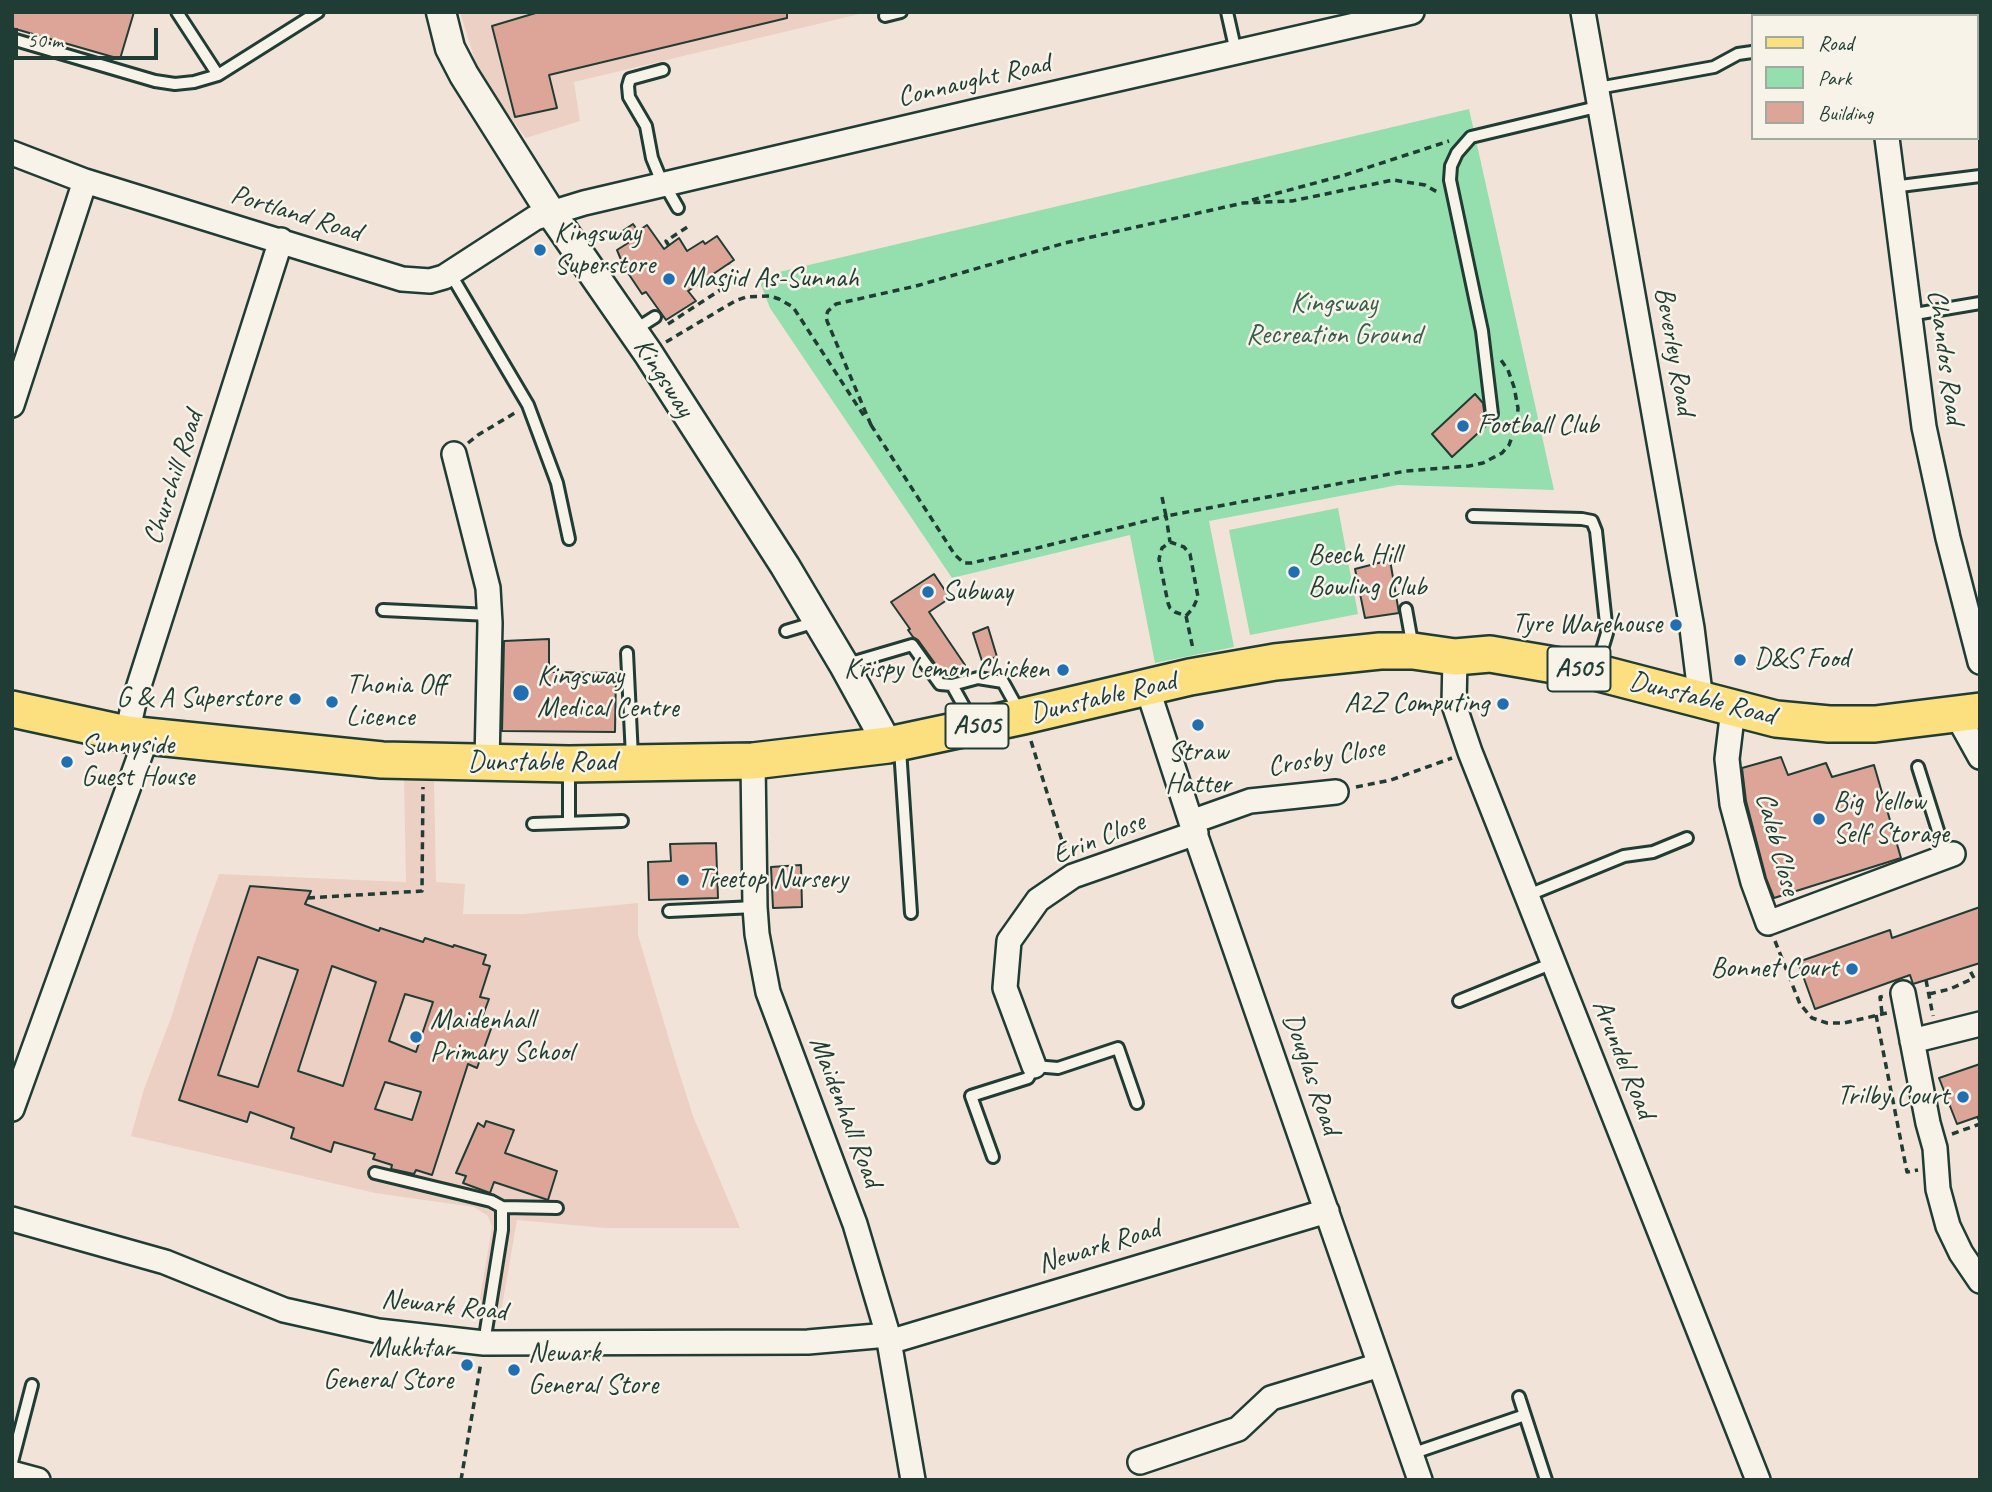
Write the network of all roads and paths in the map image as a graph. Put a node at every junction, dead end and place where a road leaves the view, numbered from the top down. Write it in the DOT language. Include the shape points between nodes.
graph roads {
  1 [pos="177,12"];
  2 [pos="318,12"];
  3 [pos="441,12"];
  4 [pos="901,12"];
  5 [pos="1227,12"];
  6 [pos="1412,12"];
  7 [pos="1583,12"];
  8 [pos="885,16"];
  9 [pos="12,39"];
  10 [pos="1237,52"];
  11 [pos="1750,52"];
  12 [pos="663,71"];
  13 [pos="218,75"];
  14 [pos="1600,97"];
  15 [pos="1471,137"];
  16 [pos="1887,140"];
  17 [pos="12,153"];
  18 [pos="1980,176"];
  19 [pos="85,181"];
  20 [pos="665,184"];
  21 [pos="1892,187"];
  22 [pos="1243,203"];
  23 [pos="1455,204"];
  24 [pos="678,208"];
  25 [pos="551,212"];
  26 [pos="689,226"];
  27 [pos="281,240"];
  28 [pos="669,246"];
  29 [pos="729,264"];
  30 [pos="450,273"];
  31 [pos="1980,303"];
  32 [pos="1909,315"];
  33 [pos="663,327"];
  34 [pos="1482,331"];
  35 [pos="645,334"];
  36 [pos="12,405"];
  37 [pos="523,408"];
  38 [pos="1492,414"];
  39 [pos="871,425"];
  40 [pos="454,454"];
  41 [pos="1162,497"];
  42 [pos="1166,516"];
  43 [pos="1473,516"];
  44 [pos="569,539"];
  45 [pos="1170,542"];
  46 [pos="1406,609"];
  47 [pos="383,610"];
  48 [pos="490,615"];
  49 [pos="1186,616"];
  50 [pos="818,622"];
  51 [pos="786,631"];
  52 [pos="1194,650"];
  53 [pos="1413,651"];
  54 [pos="627,653"];
  55 [pos="1455,657"];
  56 [pos="1980,662"];
  57 [pos="844,665"];
  58 [pos="1595,672"];
  59 [pos="952,685"];
  60 [pos="1147,687"];
  61 [pos="1717,705"];
  62 [pos="12,709"];
  63 [pos="1968,712"];
  64 [pos="1023,716"];
  65 [pos="975,726"];
  66 [pos="137,735"];
  67 [pos="894,744"];
  68 [pos="1471,752"];
  69 [pos="1980,757"];
  70 [pos="753,761"];
  71 [pos="487,763"];
  72 [pos="632,763"];
  73 [pos="569,764"];
  74 [pos="1918,767"];
  75 [pos="423,778"];
  76 [pos="1336,792"];
  77 [pos="622,821"];
  78 [pos="569,822"];
  79 [pos="533,824"];
  80 [pos="1194,827"];
  81 [pos="1687,838"];
  82 [pos="1950,855"];
  83 [pos="1073,876"];
  84 [pos="1526,895"];
  85 [pos="308,898"];
  86 [pos="755,907"];
  87 [pos="669,911"];
  88 [pos="911,913"];
  89 [pos="1768,923"];
  90 [pos="1553,963"];
  91 [pos="1968,967"];
  92 [pos="1926,980"];
  93 [pos="1929,994"];
  94 [pos="1460,1001"];
  95 [pos="1904,1001"];
  96 [pos="1876,1015"];
  97 [pos="1980,1024"];
  98 [pos="1935,1026"];
  99 [pos="1912,1041"];
  100 [pos="1034,1066"];
  101 [pos="1137,1103"];
  102 [pos="12,1109"];
  103 [pos="1979,1121"];
  104 [pos="1935,1151"];
  105 [pos="993,1157"];
  106 [pos="375,1173"];
  107 [pos="502,1208"];
  108 [pos="557,1208"];
  109 [pos="1328,1210"];
  110 [pos="12,1219"];
  111 [pos="1980,1281"];
  112 [pos="888,1339"];
  113 [pos="484,1343"];
  114 [pos="1380,1365"];
  115 [pos="32,1385"];
  116 [pos="1519,1397"];
  117 [pos="1525,1415"];
  118 [pos="1411,1454"];
  119 [pos="12,1462"];
  120 [pos="1140,1462"];
  121 [pos="12,1473"];
  122 [pos="38,1480"];
  123 [pos="461,1480"];
  124 [pos="914,1480"];
  125 [pos="1420,1480"];
  126 [pos="1546,1480"];
  127 [pos="1758,1480"];
  1 -- 13 [label="lane"];
  2 -- 13 [label="lane"];
  3 -- 25 [label="street, Kingsway" via="450,48 464,75"];
  4 -- 8 [label="lane"];
  5 -- 10 [label="lane"];
  6 -- 10 [label="street, Connaught Road"];
  7 -- 14 [label="street, Beverley Road"];
  9 -- 13 [label="lane" via="156,81 174,84"];
  10 -- 20 [label="street, Connaught Road"];
  11 -- 14 [label="lane" via="1714,67"];
  12 -- 20 [label="lane" via="630,79 628,86"];
  14 -- 15 [label="lane"];
  14 -- 61 [label="street, Beverley Road" via="1690,614"];
  15 -- 22 [label="path" via="1441,142"];
  15 -- 23 [label="lane" via="1451,166"];
  16 -- 21 [label="street, Chandos Road"];
  17 -- 19 [label="street, Portland Road"];
  18 -- 21 [label="lane"];
  19 -- 27 [label="street, Portland Road"];
  19 -- 36 [label="street"];
  20 -- 24 [label="lane"];
  20 -- 25 [label="street, Connaught Road"];
  21 -- 32 [label="street, Chandos Road"];
  22 -- 23 [label="path" via="1292,201 1392,180 1425,185"];
  22 -- 39 [label="path" via="1065,243 831,307 827,321"];
  23 -- 34 [label="lane"];
  25 -- 30 [label="street, Portland Road"];
  25 -- 35 [label="street, Kingsway"];
  26 -- 28 [label="path" via="666,241"];
  27 -- 30 [label="street, Portland Road" via="402,279 430,281"];
  27 -- 66 [label="street, Churchill Road" via="135,698"];
  29 -- 33 [label="path" via="734,281"];
  30 -- 44 [label="lane" via="528,405 558,483"];
  31 -- 32 [label="lane"];
  32 -- 56 [label="street, Chandos Road" via="1924,427"];
  34 -- 38 [label="lane"];
  34 -- 42 [label="path" via="1508,370 1518,408 1514,435 1502,453 1469,467 1406,471"];
  35 -- 39 [label="path" via="735,300 779,299 793,307"];
  35 -- 50 [label="street, Kingsway"];
  37 -- 40 [label="path"];
  39 -- 42 [label="path" via="964,563"];
  40 -- 48 [label="street" via="488,588"];
  41 -- 42 [label="path"];
  42 -- 45 [label="path"];
  43 -- 58 [label="lane" via="1592,521 1607,634"];
  45 -- 49 [label="path" via="1159,559 1168,603"];
  45 -- 49 [label="path" via="1190,554 1198,597"];
  46 -- 53 [label="lane"];
  47 -- 48 [label="lane"];
  48 -- 71 [label="street"];
  49 -- 52 [label="path"];
  50 -- 51 [label="lane"];
  50 -- 57 [label="street, Kingsway"];
  53 -- 55 [label="main road, Dunstable Road / A505"];
  53 -- 60 [label="main road, Dunstable Road / A505" via="1275,662"];
  54 -- 72 [label="lane"];
  55 -- 58 [label="main road, Dunstable Road / A505" via="1490,654"];
  55 -- 68 [label="street, Arundel Road" via="1454,705"];
  57 -- 59 [label="lane" via="912,645 940,684"];
  57 -- 67 [label="street, Kingsway"];
  58 -- 61 [label="main road, Dunstable Road / A505"];
  59 -- 64 [label="lane" via="978,678 1003,682"];
  59 -- 65 [label="lane"];
  60 -- 64 [label="main road, Dunstable Road / A505"];
  60 -- 80 [label="street, Douglas Road"];
  61 -- 63 [label="main road, Dunstable Road / A505" via="1776,719 1829,724"];
  61 -- 89 [label="street, Caleb Close" via="1732,804"];
  62 -- 66 [label="main road, Dunstable Road / A505"];
  63 -- 69 [label="street"];
  64 -- 65 [label="main road, Dunstable Road / A505"];
  64 -- 83 [label="path"];
  65 -- 67 [label="main road, Dunstable Road / A505"];
  66 -- 71 [label="main road, Dunstable Road / A505" via="382,760"];
  66 -- 102 [label="street, Churchill Road"];
  67 -- 70 [label="main road, Dunstable Road / A505"];
  67 -- 88 [label="lane"];
  68 -- 76 [label="path, Crosby Close" via="1391,780"];
  68 -- 84 [label="street, Arundel Road"];
  70 -- 72 [label="main road, Dunstable Road / A505"];
  70 -- 86 [label="street, Maidenhall Road"];
  71 -- 73 [label="main road, Dunstable Road / A505"];
  72 -- 73 [label="main road, Dunstable Road / A505"];
  73 -- 78 [label="lane"];
  74 -- 82 [label="lane"];
  75 -- 85 [label="path" via="422,891"];
  76 -- 80 [label="street, Crosby Close" via="1250,801"];
  77 -- 78 [label="lane"];
  78 -- 79 [label="lane"];
  80 -- 83 [label="street, Erin Close"];
  80 -- 109 [label="street, Douglas Road"];
  81 -- 84 [label="lane" via="1653,852 1624,856"];
  82 -- 89 [label="street, Caleb Close"];
  83 -- 100 [label="street, Erin Close" via="1038,900 1009,941 1005,988"];
  84 -- 90 [label="street, Arundel Road"];
  86 -- 87 [label="lane"];
  86 -- 112 [label="street, Maidenhall Road" via="768,992 855,1224"];
  89 -- 96 [label="path" via="1800,1004 1812,1018 1844,1023"];
  90 -- 94 [label="lane"];
  90 -- 127 [label="street, Arundel Road"];
  91 -- 93 [label="path" via="1973,978"];
  92 -- 93 [label="path"];
  93 -- 98 [label="path"];
  95 -- 96 [label="path"];
  95 -- 99 [label="street"];
  96 -- 104 [label="path" via="1907,1172"];
  97 -- 99 [label="street"];
  99 -- 104 [label="street"];
  100 -- 101 [label="lane" via="1058,1068 1118,1048"];
  100 -- 105 [label="lane" via="1028,1078 971,1096"];
  103 -- 104 [label="path"];
  104 -- 111 [label="street" via="1938,1189 1948,1226"];
  106 -- 107 [label="lane" via="491,1201"];
  107 -- 108 [label="lane"];
  107 -- 113 [label="lane"];
  109 -- 112 [label="street, Newark Road"];
  109 -- 114 [label="street, Douglas Road"];
  110 -- 113 [label="street, Newark Road" via="165,1262 284,1310 378,1331"];
  112 -- 113 [label="street, Newark Road"];
  112 -- 124 [label="street, Maidenhall Road"];
  113 -- 123 [label="path"];
  114 -- 118 [label="street, Douglas Road"];
  114 -- 120 [label="street" via="1271,1398 1238,1429"];
  115 -- 119 [label="lane"];
  116 -- 117 [label="lane"];
  117 -- 118 [label="lane"];
  117 -- 126 [label="lane"];
  118 -- 125 [label="street, Douglas Road"];
  121 -- 122 [label="street"];
}
